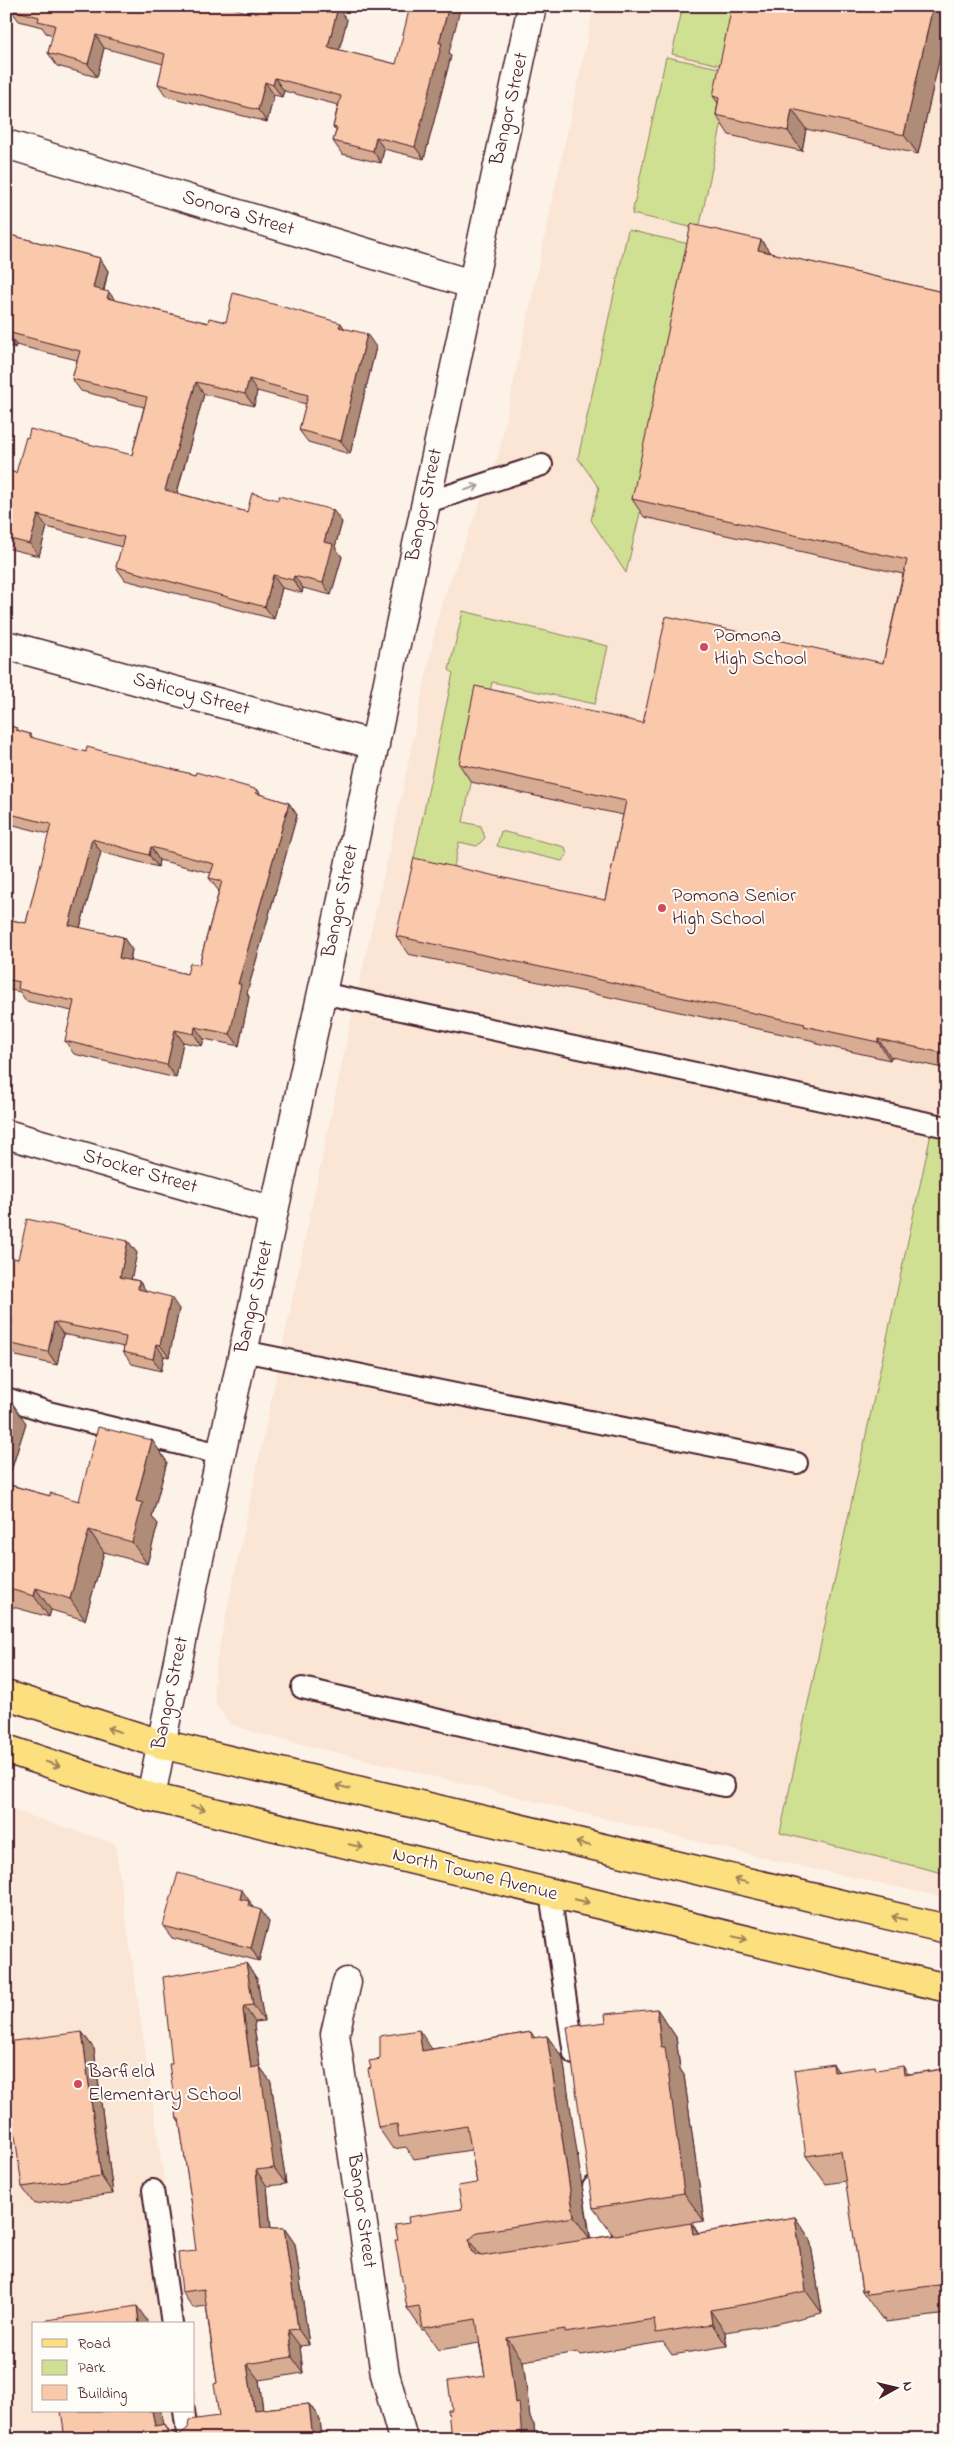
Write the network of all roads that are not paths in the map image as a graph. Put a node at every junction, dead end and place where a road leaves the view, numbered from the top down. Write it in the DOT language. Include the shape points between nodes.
graph roads {
  1 [pos="532,6"];
  2 [pos="6,144"];
  3 [pos="471,284"];
  4 [pos="542,466"];
  5 [pos="425,503"];
  6 [pos="6,645"];
  7 [pos="375,745"];
  8 [pos="322,993"];
  9 [pos="947,1127"];
  10 [pos="6,1134"];
  11 [pos="274,1211"];
  12 [pos="243,1351"];
  13 [pos="6,1398"];
  14 [pos="220,1454"];
  15 [pos="797,1463"];
  16 [pos="302,1688"];
  17 [pos="6,1695"];
  18 [pos="161,1744"];
  19 [pos="6,1749"];
  20 [pos="724,1786"];
  21 [pos="151,1797"];
  22 [pos="550,1893"];
  23 [pos="947,1929"];
  24 [pos="347,1982"];
  25 [pos="947,1988"];
  26 [pos="576,2069"];
  27 [pos="590,2164"];
  28 [pos="153,2190"];
  29 [pos="602,2249"];
  30 [pos="172,2322"];
  31 [pos="184,2412"];
  32 [pos="188,2439"];
  33 [pos="402,2439"];
  1 -- 3 [label="street, Bangor Street"];
  2 -- 3 [label="street, Sonora Street"];
  3 -- 5 [label="street, Bangor Street"];
  5 -- 4 [label="lane, one-way"];
  5 -- 7 [label="street, Bangor Street"];
  6 -- 7 [label="street, Saticoy Street"];
  7 -- 8 [label="street, Bangor Street"];
  8 -- 9 [label="lane"];
  8 -- 11 [label="street, Bangor Street"];
  10 -- 11 [label="street, Stocker Street"];
  11 -- 12 [label="street, Bangor Street"];
  12 -- 14 [label="street, Bangor Street"];
  12 -- 15 [label="lane"];
  13 -- 14 [label="lane" via="48,1412"];
  14 -- 18 [label="street, Bangor Street"];
  16 -- 20 [label="lane"];
  18 -- 17 [label="main road, one-way"];
  18 -- 21 [label="street, Bangor Street"];
  23 -- 18 [label="main road, one-way"];
  19 -- 21 [label="main road, North Towne Avenue, one-way"];
  21 -- 22 [label="main road, North Towne Avenue, one-way"];
  22 -- 25 [label="main road, North Towne Avenue, one-way"];
  22 -- 26 [label="lane"];
  24 -- 33 [label="street, Bangor Street" via="335,2034 385,2374"];
  27 -- 29 [label="lane"];
  28 -- 30 [label="lane"];
  31 -- 32 [label="lane"];
}
